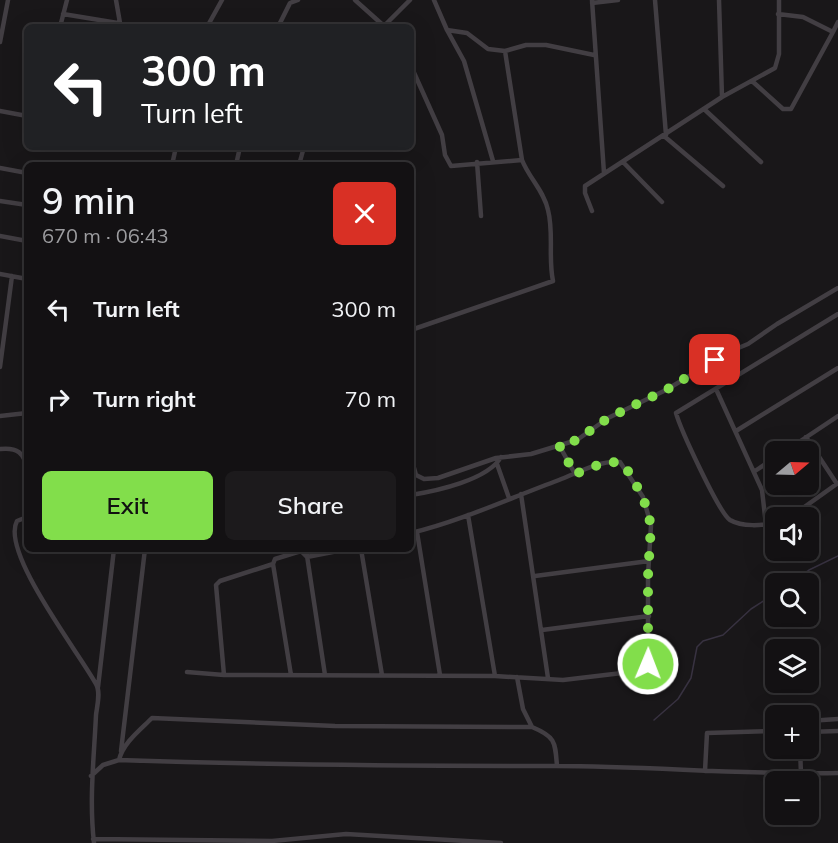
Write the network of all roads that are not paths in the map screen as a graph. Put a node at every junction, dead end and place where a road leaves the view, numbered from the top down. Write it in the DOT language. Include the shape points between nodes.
graph roads {
  1 [pos="8,0"];
  2 [pos="67,0"];
  3 [pos="116,0"];
  4 [pos="222,0"];
  5 [pos="298,0"];
  6 [pos="355,0"];
  7 [pos="410,0"];
  8 [pos="434,0"];
  9 [pos="618,0"];
  10 [pos="655,0"];
  11 [pos="719,0"];
  12 [pos="779,0"];
  13 [pos="592,1"];
  14 [pos="288,2"];
  15 [pos="3,12"];
  16 [pos="63,14"];
  17 [pos="778,14"];
  18 [pos="838,22"];
  19 [pos="120,23"];
  20 [pos="61,24"];
  21 [pos="126,24"];
  22 [pos="209,24"];
  23 [pos="279,24"];
  24 [pos="381,24"];
  25 [pos="387,24"];
  26 [pos="447,30"];
  27 [pos="833,32"];
  28 [pos="0,42"];
  29 [pos="505,51"];
  30 [pos="594,55"];
  31 [pos="414,73"];
  32 [pos="752,81"];
  33 [pos="722,97"];
  34 [pos="704,109"];
  35 [pos="0,111"];
  36 [pos="24,115"];
  37 [pos="665,136"];
  38 [pos="522,160"];
  39 [pos="494,161"];
  40 [pos="477,162"];
  41 [pos="623,162"];
  42 [pos="761,162"];
  43 [pos="0,168"];
  44 [pos="24,172"];
  45 [pos="604,173"];
  46 [pos="723,186"];
  47 [pos="0,201"];
  48 [pos="662,202"];
  49 [pos="24,205"];
  50 [pos="592,211"];
  51 [pos="481,216"];
  52 [pos="0,236"];
  53 [pos="24,240"];
  54 [pos="0,274"];
  55 [pos="12,276"];
  56 [pos="24,278"];
  57 [pos="838,288"];
  58 [pos="838,314"];
  59 [pos="414,329"];
  60 [pos="0,367"];
  61 [pos="838,368"];
  62 [pos="716,389"];
  63 [pos="24,414"];
  64 [pos="0,416"];
  65 [pos="838,416"];
  66 [pos="736,431"];
  67 [pos="806,437"];
  68 [pos="800,441"];
  69 [pos="559,445"];
  70 [pos="0,449"];
  71 [pos="24,454"];
  72 [pos="501,457"];
  73 [pos="497,464"];
  74 [pos="765,464"];
  75 [pos="414,468"];
  76 [pos="755,471"];
  77 [pos="575,474"];
  78 [pos="416,476"];
  79 [pos="837,484"];
  80 [pos="414,494"];
  81 [pos="520,494"];
  82 [pos="509,498"];
  83 [pos="805,507"];
  84 [pos="468,515"];
  85 [pos="765,516"];
  86 [pos="24,518"];
  87 [pos="765,525"];
  88 [pos="414,532"];
  89 [pos="114,552"];
  90 [pos="145,552"];
  91 [pos="298,552"];
  92 [pos="302,552"];
  93 [pos="306,552"];
  94 [pos="330,552"];
  95 [pos="362,552"];
  96 [pos="307,556"];
  97 [pos="649,561"];
  98 [pos="273,564"];
  99 [pos="535,576"];
  100 [pos="649,616"];
  101 [pos="542,630"];
  102 [pos="187,672"];
  103 [pos="224,675"];
  104 [pos="291,675"];
  105 [pos="325,675"];
  106 [pos="382,675"];
  107 [pos="440,675"];
  108 [pos="495,676"];
  109 [pos="517,677"];
  110 [pos="548,678"];
  111 [pos="98,687"];
  112 [pos="838,719"];
  113 [pos="819,720"];
  114 [pos="532,727"];
  115 [pos="765,731"];
  116 [pos="838,731"];
  117 [pos="819,732"];
  118 [pos="120,757"];
  119 [pos="557,766"];
  120 [pos="705,771"];
  121 [pos="765,773"];
  122 [pos="838,773"];
  123 [pos="819,774"];
  124 [pos="92,776"];
  125 [pos="94,841"];
  126 [pos="501,843"];
  1 -- 15 [label="street"];
  2 -- 16 [label="street"];
  3 -- 19 [label="street"];
  4 -- 22 [label="street"];
  5 -- 14 [label="street"];
  6 -- 24 [label="street"];
  7 -- 25 [label="street"];
  8 -- 26 [label="street"];
  9 -- 13 [label="street"];
  10 -- 37 [label="street"];
  11 -- 33 [label="street"];
  12 -- 17 [label="street"];
  13 -- 30 [label="street"];
  14 -- 23 [label="street"];
  15 -- 28 [label="street"];
  16 -- 19 [label="street"];
  16 -- 20 [label="street"];
  17 -- 27 [label="street" via="803,17"];
  17 -- 32 [label="street" via="778,61 770,72"];
  18 -- 27 [label="street"];
  19 -- 21 [label="street"];
  26 -- 29 [label="street" via="466,33 488,49"];
  26 -- 39 [label="street" via="464,61"];
  27 -- 32 [label="street" via="791,109 783,110"];
  29 -- 30 [label="street" via="546,45"];
  29 -- 38 [label="street"];
  30 -- 45 [label="street"];
  31 -- 40 [label="street" via="442,135 450,166"];
  32 -- 33 [label="street"];
  33 -- 34 [label="street"];
  34 -- 37 [label="street"];
  34 -- 42 [label="street"];
  35 -- 36 [label="street"];
  37 -- 41 [label="street"];
  37 -- 46 [label="street"];
  38 -- 39 [label="street"];
  38 -- 59 [label="street" via="549,212 553,281"];
  39 -- 40 [label="street"];
  40 -- 51 [label="street"];
  41 -- 45 [label="street"];
  41 -- 48 [label="street"];
  43 -- 44 [label="street"];
  45 -- 50 [label="street" via="585,186"];
  47 -- 49 [label="street"];
  52 -- 53 [label="street"];
  54 -- 55 [label="street"];
  55 -- 56 [label="street"];
  55 -- 60 [label="street"];
  57 -- 69 [label="street" via="748,344 608,418 577,440"];
  58 -- 62 [label="street"];
  61 -- 66 [label="street"];
  62 -- 66 [label="street"];
  62 -- 87 [label="street" via="679,408 677,418 721,512 737,523"];
  63 -- 64 [label="street"];
  65 -- 67 [label="street"];
  66 -- 76 [label="street"];
  67 -- 68 [label="street"];
  67 -- 79 [label="street"];
  69 -- 72 [label="street"];
  69 -- 77 [label="street"];
  70 -- 71 [label="street"];
  72 -- 73 [label="street"];
  72 -- 78 [label="street" via="438,478"];
  73 -- 80 [label="street" via="477,476"];
  73 -- 82 [label="street"];
  74 -- 76 [label="street"];
  75 -- 78 [label="street"];
  76 -- 85 [label="street"];
  77 -- 81 [label="street"];
  77 -- 97 [label="street" via="612,461 625,466 649,511"];
  79 -- 83 [label="street"];
  81 -- 82 [label="street"];
  81 -- 99 [label="street"];
  82 -- 84 [label="street"];
  84 -- 88 [label="street"];
  84 -- 108 [label="street"];
  86 -- 111 [label="street" via="17,521 13,535 24,569"];
  88 -- 107 [label="street"];
  89 -- 111 [label="street"];
  90 -- 118 [label="street"];
  91 -- 98 [label="street" via="275,559"];
  92 -- 96 [label="street"];
  93 -- 96 [label="street"];
  94 -- 96 [label="street"];
  95 -- 106 [label="street"];
  96 -- 105 [label="street"];
  97 -- 99 [label="street"];
  97 -- 100 [label="street"];
  98 -- 103 [label="street" via="227,576 216,585"];
  98 -- 104 [label="street"];
  99 -- 101 [label="street"];
  100 -- 101 [label="street"];
  100 -- 110 [label="street" via="645,669 564,680"];
  101 -- 110 [label="street"];
  102 -- 103 [label="street"];
  103 -- 104 [label="street"];
  104 -- 105 [label="street"];
  105 -- 106 [label="street"];
  106 -- 107 [label="street"];
  107 -- 108 [label="street"];
  108 -- 109 [label="street"];
  109 -- 110 [label="street"];
  109 -- 114 [label="street" via="523,709"];
  111 -- 124 [label="street"];
  112 -- 113 [label="street"];
  114 -- 118 [label="street" via="335,726 152,718"];
  114 -- 119 [label="street" via="550,735 555,742"];
  115 -- 120 [label="street" via="707,733"];
  116 -- 117 [label="street"];
  118 -- 119 [label="street" via="286,766"];
  118 -- 124 [label="street"];
  119 -- 120 [label="street"];
  120 -- 121 [label="street"];
  122 -- 123 [label="street"];
  124 -- 125 [label="street"];
  125 -- 126 [label="street" via="272,841 346,834"];
}
